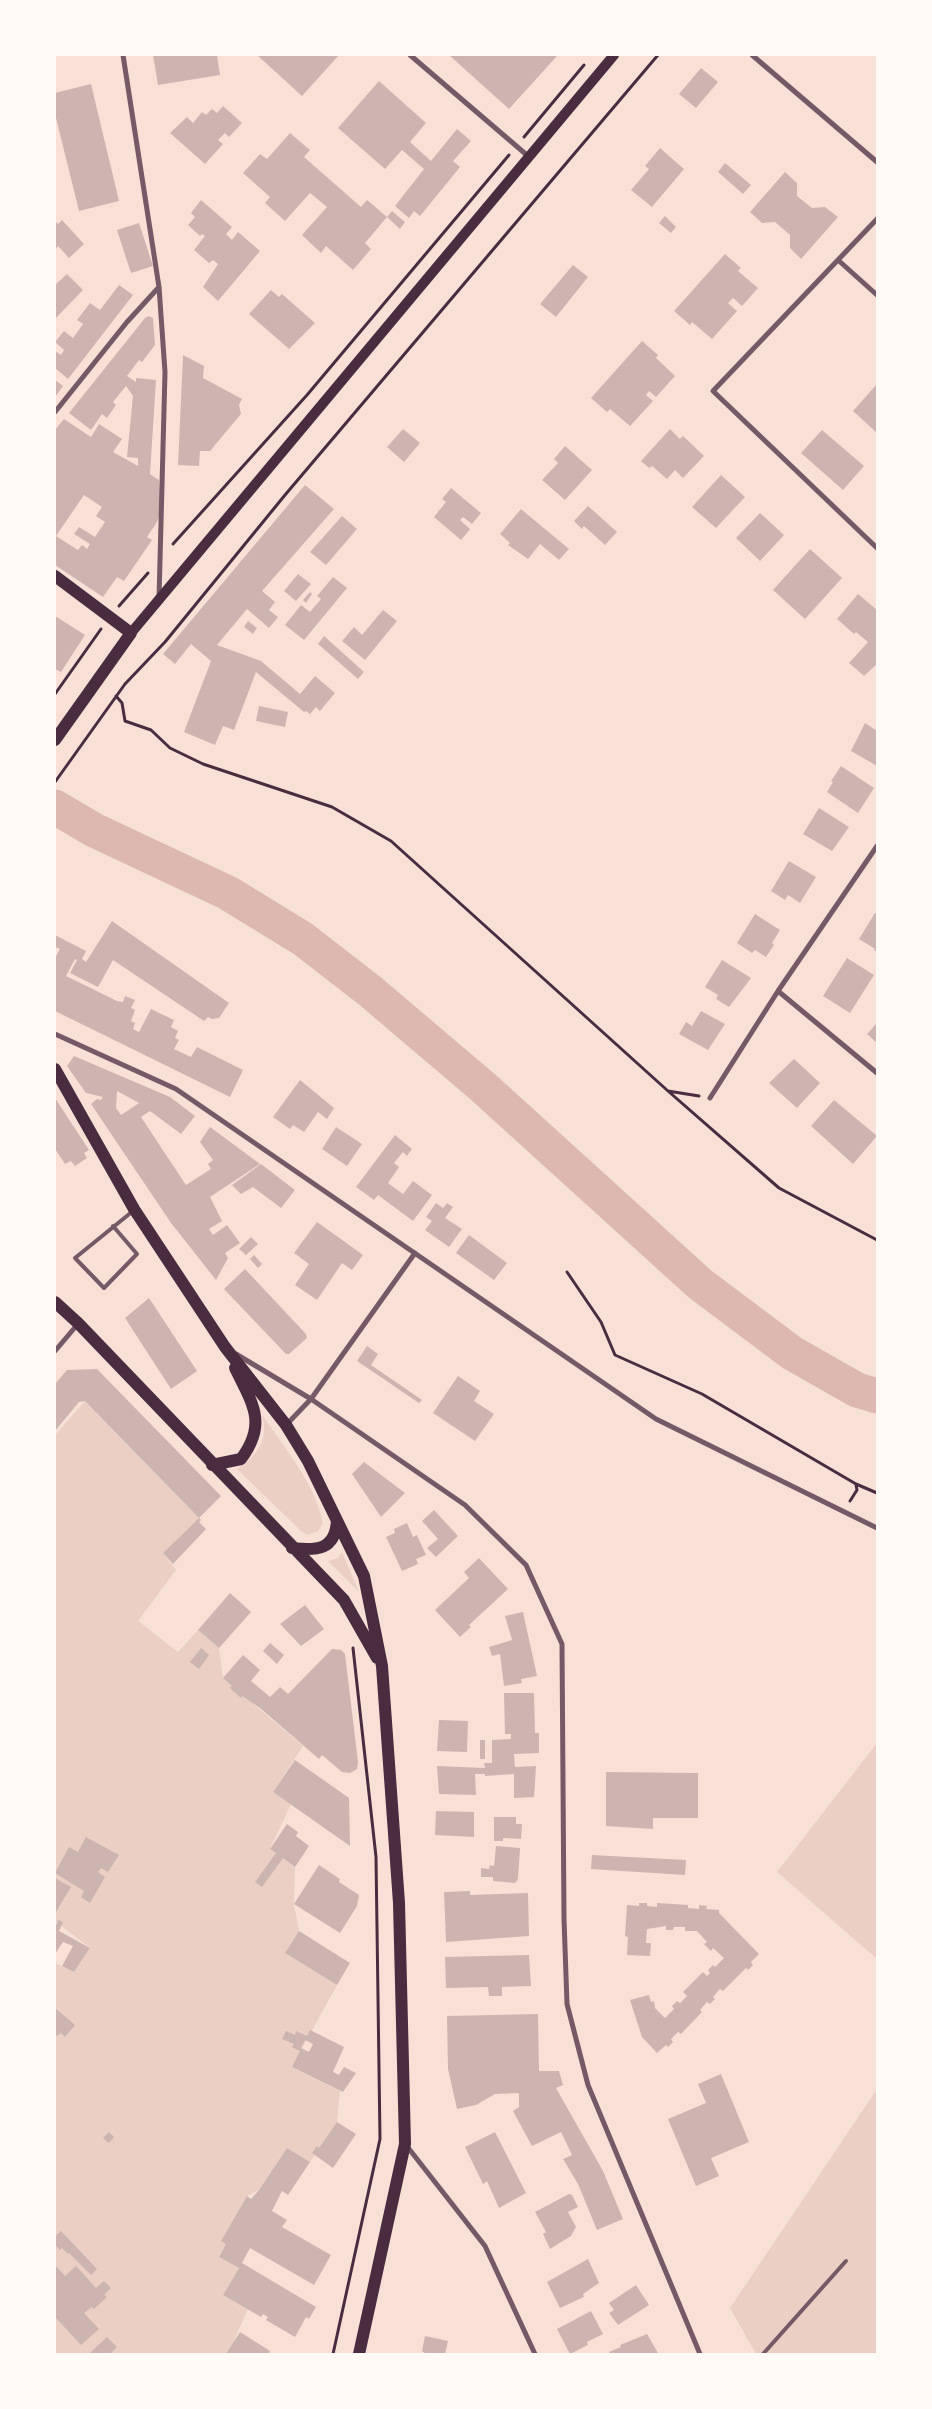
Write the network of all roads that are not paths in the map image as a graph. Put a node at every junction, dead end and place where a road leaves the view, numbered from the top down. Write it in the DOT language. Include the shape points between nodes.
graph roads {
  1 [pos="123,55"];
  2 [pos="410,55"];
  3 [pos="614,55"];
  4 [pos="752,55"];
  5 [pos="528,156"];
  6 [pos="877,162"];
  7 [pos="877,219"];
  8 [pos="838,260"];
  9 [pos="159,287"];
  10 [pos="877,295"];
  11 [pos="55,412"];
  12 [pos="877,548"];
  13 [pos="55,576"];
  14 [pos="160,598"];
  15 [pos="131,633"];
  16 [pos="55,740"];
  17 [pos="877,846"];
  18 [pos="778,991"];
  19 [pos="55,1034"];
  20 [pos="55,1069"];
  21 [pos="877,1073"];
  22 [pos="710,1098"];
  23 [pos="134,1209"];
  24 [pos="113,1226"];
  25 [pos="415,1253"];
  26 [pos="55,1302"];
  27 [pos="78,1323"];
  28 [pos="225,1347"];
  29 [pos="55,1351"];
  30 [pos="311,1399"];
  31 [pos="286,1424"];
  32 [pos="212,1465"];
  33 [pos="337,1521"];
  34 [pos="877,1528"];
  35 [pos="292,1548"];
  36 [pos="382,1666"];
  37 [pos="405,2144"];
  38 [pos="846,2261"];
  39 [pos="359,2354"];
  40 [pos="535,2354"];
  41 [pos="700,2354"];
  42 [pos="763,2354"];
  1 -- 9 [label="street"];
  2 -- 5 [label="street"];
  3 -- 5 [label="main road"];
  4 -- 6 [label="street"];
  5 -- 14 [label="main road"];
  7 -- 8 [label="street"];
  8 -- 10 [label="street"];
  8 -- 12 [label="street" via="714,391"];
  9 -- 11 [label="street"];
  9 -- 14 [label="street" via="165,372"];
  13 -- 15 [label="main road"];
  14 -- 15 [label="main road"];
  15 -- 16 [label="main road"];
  17 -- 18 [label="street"];
  18 -- 21 [label="street"];
  18 -- 22 [label="street"];
  19 -- 25 [label="street" via="176,1089"];
  20 -- 23 [label="main road"];
  23 -- 24 [label="lane"];
  23 -- 28 [label="main road"];
  24 -- 24 [label="lane" via="75,1258 104,1288 137,1254"];
  25 -- 30 [label="street"];
  25 -- 34 [label="street" via="656,1419"];
  26 -- 27 [label="main road"];
  27 -- 29 [label="street"];
  27 -- 32 [label="main road"];
  28 -- 30 [label="street"];
  28 -- 31 [label="main road"];
  28 -- 32 [label="main road" via="256,1412 252,1444 241,1459"];
  30 -- 31 [label="street"];
  30 -- 41 [label="street" via="472,1511 526,1565 562,1644 567,2004 588,2085"];
  31 -- 33 [label="main road"];
  32 -- 35 [label="main road"];
  33 -- 35 [label="main road" via="329,1544 319,1549"];
  33 -- 36 [label="main road" via="364,1576"];
  35 -- 36 [label="main road" via="344,1600"];
  36 -- 37 [label="main road" via="399,1903"];
  37 -- 39 [label="main road"];
  37 -- 40 [label="street" via="485,2246"];
  38 -- 42 [label="lane"];
}
